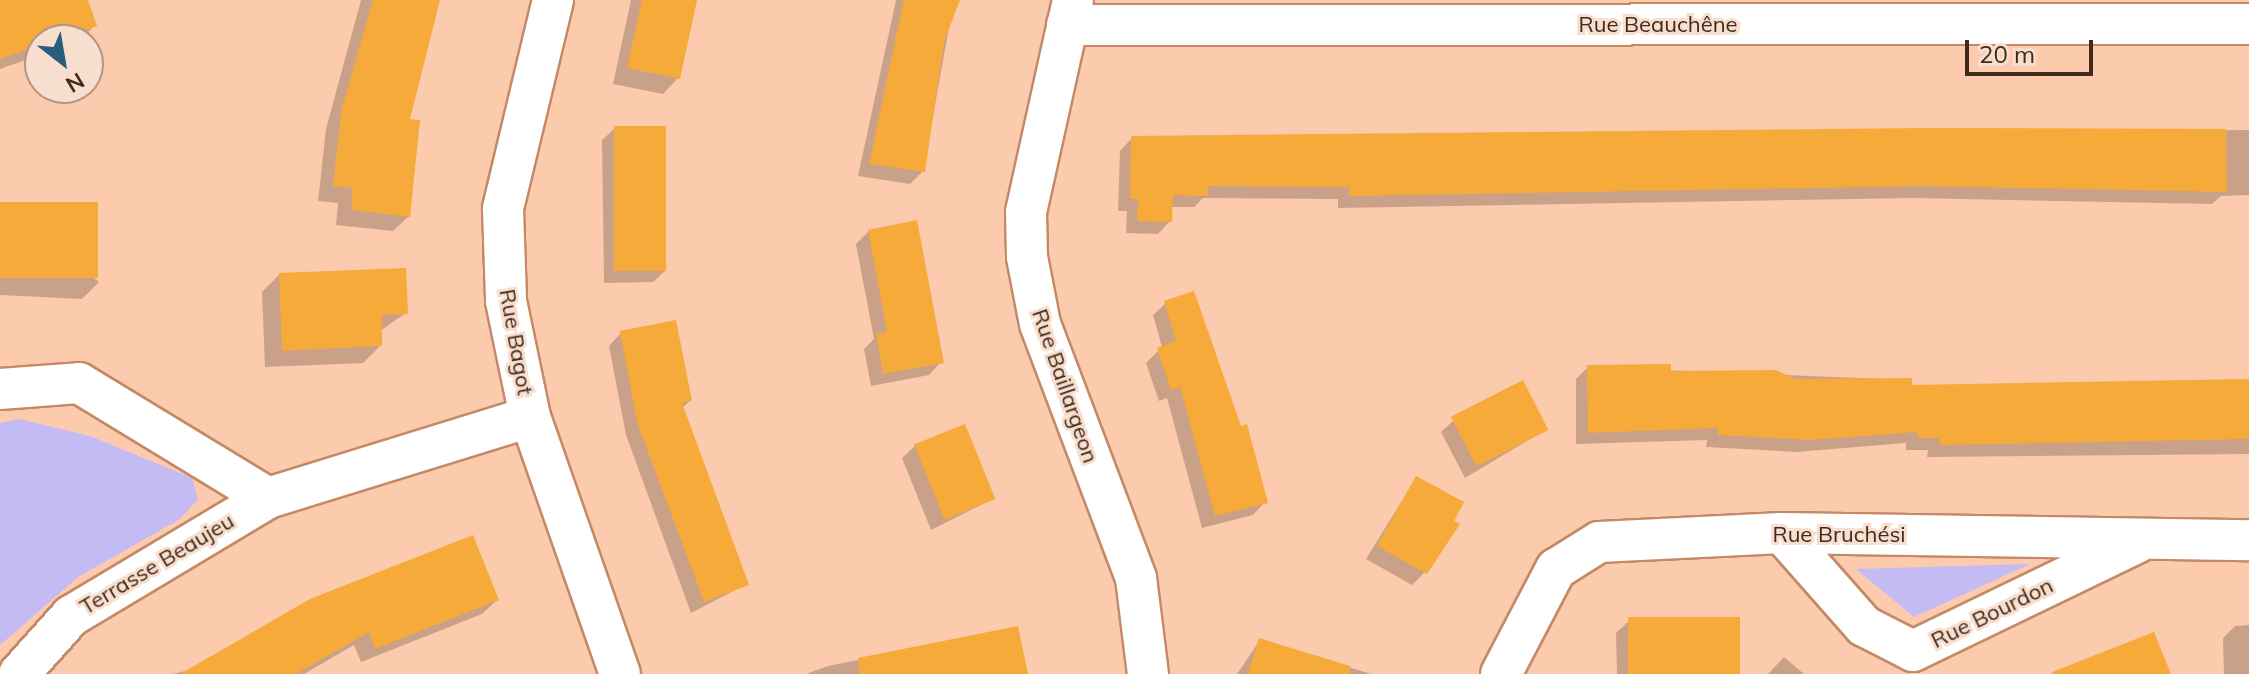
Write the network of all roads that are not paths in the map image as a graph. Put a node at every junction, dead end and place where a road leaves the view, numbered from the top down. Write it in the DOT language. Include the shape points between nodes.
graph roads {
  1 [pos="553,0"];
  2 [pos="1070,12"];
  3 [pos="2249,24"];
  4 [pos="0,389"];
  5 [pos="530,417"];
  6 [pos="268,498"];
  7 [pos="1782,533"];
  8 [pos="2145,539"];
  9 [pos="2249,540"];
  10 [pos="19,674"];
  11 [pos="620,674"];
  12 [pos="1148,674"];
  13 [pos="1501,674"];
  1 -- 5 [label="street, Rue Bagot" via="503,209 506,301"];
  2 -- 3 [label="street, Rue Beauchêne"];
  2 -- 12 [label="street, Rue Baillargeon" via="1026,212 1027,257 1040,324 1136,578"];
  4 -- 6 [label="street, Terrasse Beaujeu" via="79,383"];
  5 -- 6 [label="street, Terrasse Beaujeu"];
  5 -- 11 [label="street, Rue Bagot"];
  6 -- 10 [label="street, Terrasse Beaujeu" via="71,616"];
  7 -- 8 [label="street, Rue Bruchési"];
  7 -- 8 [label="street, Rue Bourdon" via="1864,626 1913,651"];
  7 -- 13 [label="street, Rue Bruchési" via="1599,542 1556,569"];
  8 -- 9 [label="street, Rue Bruchési"];
}
